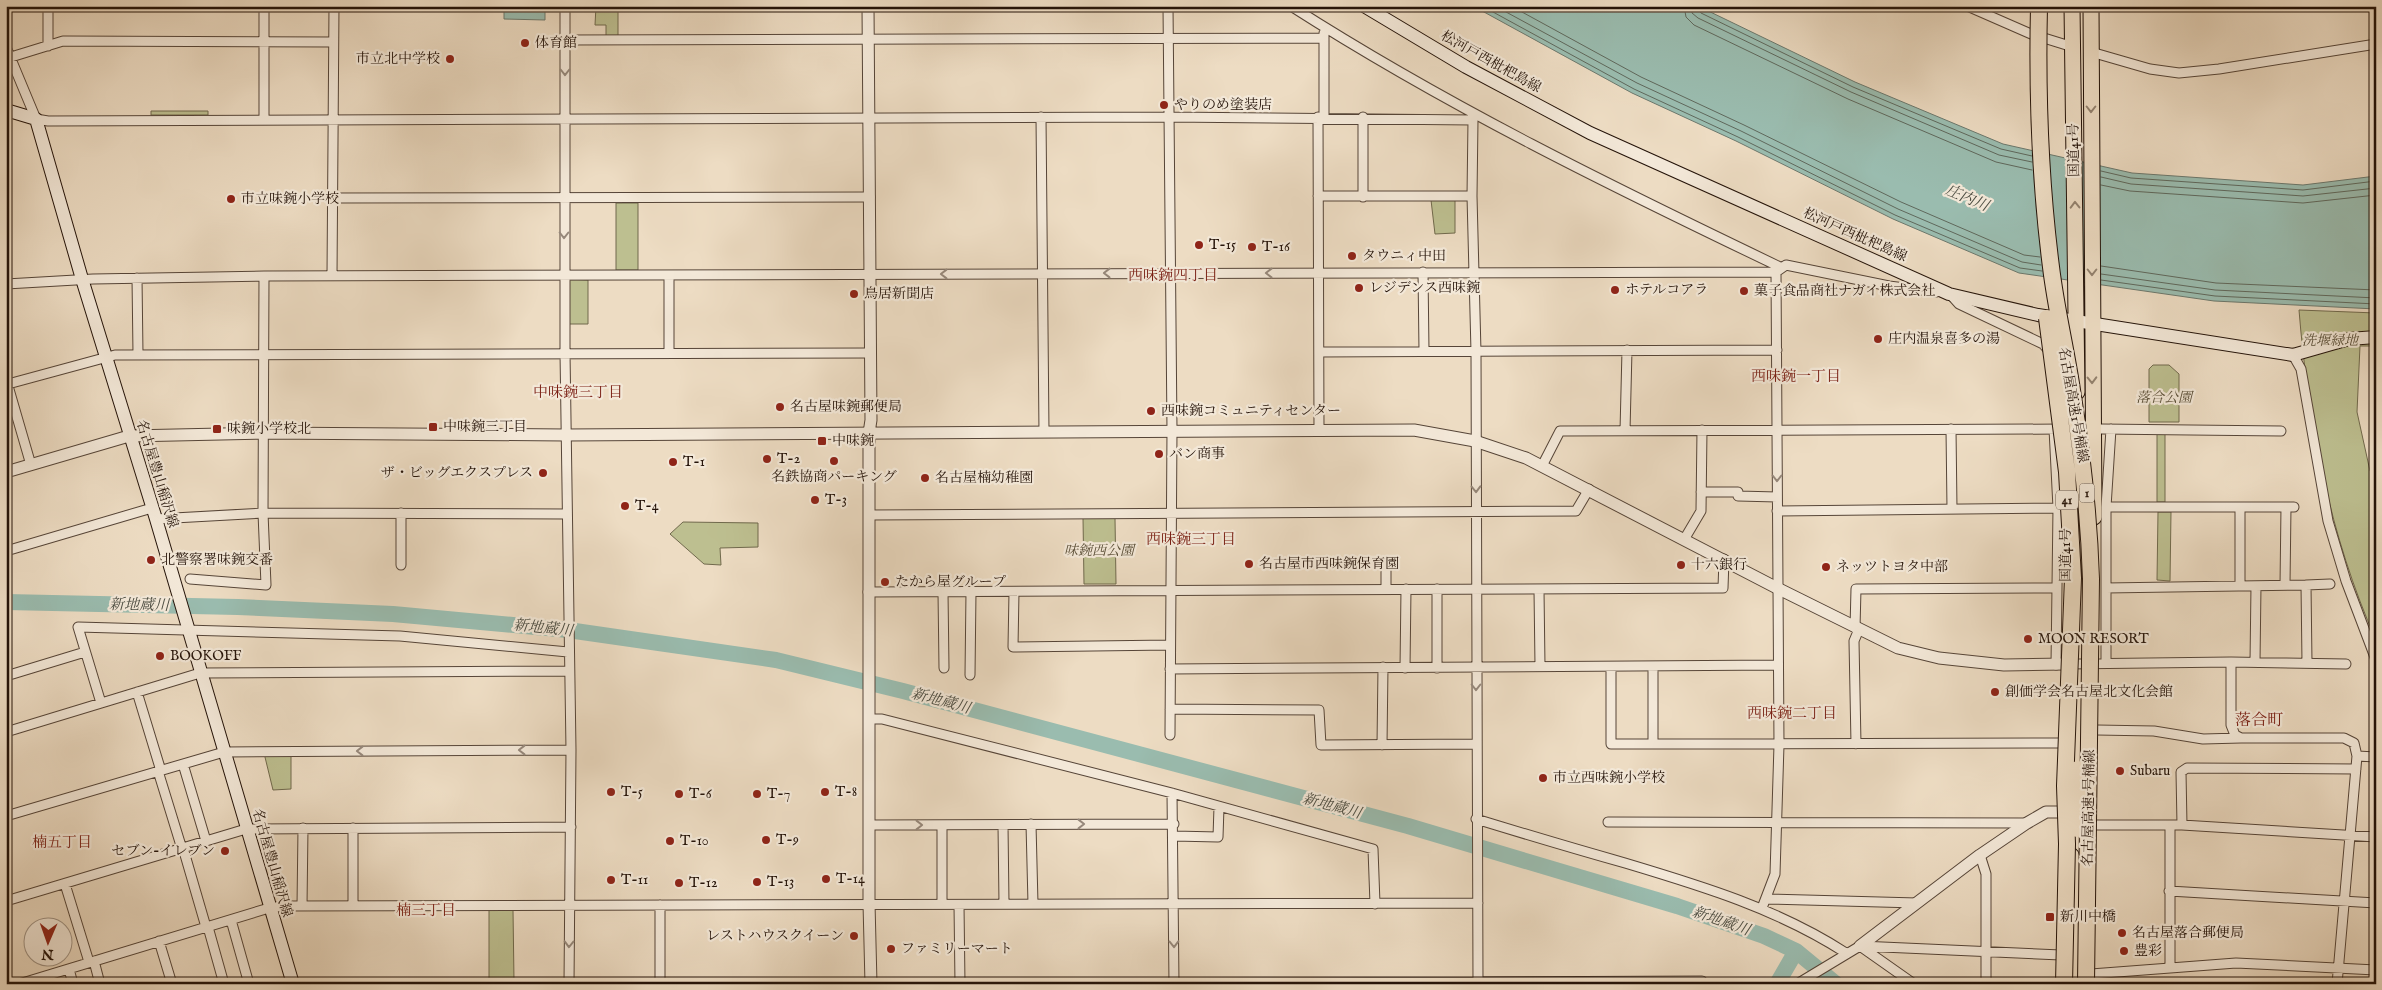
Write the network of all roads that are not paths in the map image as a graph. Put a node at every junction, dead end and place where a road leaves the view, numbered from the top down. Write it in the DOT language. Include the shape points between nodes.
graph roads {
  1 [pos="48,6"];
  2 [pos="264,6"];
  3 [pos="334,6"];
  4 [pos="565,6"];
  5 [pos="868,6"];
  6 [pos="1168,6"];
  7 [pos="1291,6"];
  8 [pos="1364,6"];
  9 [pos="1967,6"];
  10 [pos="2028,6"];
  11 [pos="2038,6"];
  12 [pos="2072,6"];
  13 [pos="2091,6"];
  14 [pos="1324,28"];
  15 [pos="1168,38"];
  16 [pos="1324,38"];
  17 [pos="565,40"];
  18 [pos="869,40"];
  19 [pos="264,42"];
  20 [pos="333,42"];
  21 [pos="2376,44"];
  22 [pos="48,46"];
  23 [pos="6,47"];
  24 [pos="2073,48"];
  25 [pos="2091,52"];
  26 [pos="11,57"];
  27 [pos="6,110"];
  28 [pos="1041,117"];
  29 [pos="1168,117"];
  30 [pos="1321,117"];
  31 [pos="1363,117"];
  32 [pos="1473,117"];
  33 [pos="565,118"];
  34 [pos="869,118"];
  35 [pos="36,119"];
  36 [pos="335,119"];
  37 [pos="264,120"];
  38 [pos="1318,196"];
  39 [pos="1472,196"];
  40 [pos="565,197"];
  41 [pos="870,197"];
  42 [pos="1363,197"];
  43 [pos="333,198"];
  44 [pos="1778,269"];
  45 [pos="1423,272"];
  46 [pos="1472,272"];
  47 [pos="1042,273"];
  48 [pos="1172,273"];
  49 [pos="1318,273"];
  50 [pos="870,274"];
  51 [pos="264,276"];
  52 [pos="332,276"];
  53 [pos="564,276"];
  54 [pos="669,276"];
  55 [pos="138,278"];
  56 [pos="82,279"];
  57 [pos="6,284"];
  58 [pos="1950,294"];
  59 [pos="2084,316"];
  60 [pos="2376,337"];
  61 [pos="1627,350"];
  62 [pos="1777,350"];
  63 [pos="1424,351"];
  64 [pos="1319,352"];
  65 [pos="1476,352"];
  66 [pos="564,353"];
  67 [pos="669,353"];
  68 [pos="871,353"];
  69 [pos="138,354"];
  70 [pos="264,354"];
  71 [pos="2293,355"];
  72 [pos="105,356"];
  73 [pos="7,381"];
  74 [pos="2077,422"];
  75 [pos="1777,429"];
  76 [pos="1951,429"];
  77 [pos="2054,429"];
  78 [pos="1172,430"];
  79 [pos="1702,430"];
  80 [pos="566,431"];
  81 [pos="1320,431"];
  82 [pos="1625,431"];
  83 [pos="2281,431"];
  84 [pos="1044,432"];
  85 [pos="264,433"];
  86 [pos="869,433"];
  87 [pos="129,436"];
  88 [pos="1475,441"];
  89 [pos="31,465"];
  90 [pos="1542,466"];
  91 [pos="6,472"];
  92 [pos="1589,489"];
  93 [pos="1701,492"];
  94 [pos="1777,497"];
  95 [pos="2106,507"];
  96 [pos="2240,507"];
  97 [pos="2058,508"];
  98 [pos="1952,509"];
  99 [pos="1476,511"];
  100 [pos="1777,511"];
  101 [pos="1171,512"];
  102 [pos="263,513"];
  103 [pos="401,513"];
  104 [pos="154,514"];
  105 [pos="567,514"];
  106 [pos="869,515"];
  107 [pos="1685,538"];
  108 [pos="6,551"];
  109 [pos="1724,559"];
  110 [pos="1386,564"];
  111 [pos="402,566"];
  112 [pos="190,579"];
  113 [pos="2330,584"];
  114 [pos="2285,585"];
  115 [pos="2306,585"];
  116 [pos="2240,586"];
  117 [pos="2256,586"];
  118 [pos="1777,588"];
  119 [pos="2057,588"];
  120 [pos="2106,588"];
  121 [pos="1386,589"];
  122 [pos="1406,589"];
  123 [pos="1438,589"];
  124 [pos="1476,589"];
  125 [pos="1172,590"];
  126 [pos="1540,590"];
  127 [pos="868,592"];
  128 [pos="944,592"];
  129 [pos="971,592"];
  130 [pos="1014,592"];
  131 [pos="1857,628"];
  132 [pos="187,629"];
  133 [pos="1170,645"];
  134 [pos="85,652"];
  135 [pos="568,652"];
  136 [pos="2376,660"];
  137 [pos="2102,662"];
  138 [pos="2231,662"];
  139 [pos="2256,662"];
  140 [pos="2308,663"];
  141 [pos="2346,664"];
  142 [pos="1778,665"];
  143 [pos="2061,665"];
  144 [pos="1540,666"];
  145 [pos="1610,666"];
  146 [pos="1652,666"];
  147 [pos="1383,667"];
  148 [pos="1476,667"];
  149 [pos="944,668"];
  150 [pos="1405,668"];
  151 [pos="1437,668"];
  152 [pos="1170,669"];
  153 [pos="569,671"];
  154 [pos="200,673"];
  155 [pos="970,674"];
  156 [pos="6,676"];
  157 [pos="137,692"];
  158 [pos="101,703"];
  159 [pos="1170,709"];
  160 [pos="870,719"];
  161 [pos="2097,730"];
  162 [pos="6,732"];
  163 [pos="1170,735"];
  164 [pos="2241,738"];
  165 [pos="2066,743"];
  166 [pos="1382,744"];
  167 [pos="1476,744"];
  168 [pos="1652,744"];
  169 [pos="1778,744"];
  170 [pos="1856,744"];
  171 [pos="571,750"];
  172 [pos="224,752"];
  173 [pos="2357,756"];
  174 [pos="2376,757"];
  175 [pos="183,764"];
  176 [pos="2356,769"];
  177 [pos="160,771"];
  178 [pos="1172,794"];
  179 [pos="1220,807"];
  180 [pos="2062,812"];
  181 [pos="6,816"];
  182 [pos="1476,820"];
  183 [pos="1608,822"];
  184 [pos="2028,823"];
  185 [pos="1031,824"];
  186 [pos="1174,824"];
  187 [pos="1777,824"];
  188 [pos="870,825"];
  189 [pos="942,825"];
  190 [pos="1003,825"];
  191 [pos="2095,825"];
  192 [pos="2170,825"];
  193 [pos="2182,825"];
  194 [pos="571,827"];
  195 [pos="303,828"];
  196 [pos="353,828"];
  197 [pos="246,829"];
  198 [pos="2350,835"];
  199 [pos="1174,836"];
  200 [pos="2376,837"];
  201 [pos="206,841"];
  202 [pos="2067,844"];
  203 [pos="182,848"];
  204 [pos="1980,856"];
  205 [pos="65,884"];
  206 [pos="2169,891"];
  207 [pos="6,901"];
  208 [pos="2344,901"];
  209 [pos="869,903"];
  210 [pos="1478,903"];
  211 [pos="1917,903"];
  212 [pos="2376,903"];
  213 [pos="942,904"];
  214 [pos="1004,904"];
  215 [pos="1033,904"];
  216 [pos="1173,904"];
  217 [pos="1375,904"];
  218 [pos="1764,904"];
  219 [pos="570,905"];
  220 [pos="660,905"];
  221 [pos="959,905"];
  222 [pos="302,906"];
  223 [pos="353,906"];
  224 [pos="269,908"];
  225 [pos="231,920"];
  226 [pos="207,927"];
  227 [pos="2094,932"];
  228 [pos="159,941"];
  229 [pos="1860,946"];
  230 [pos="1987,952"];
  231 [pos="1846,953"];
  232 [pos="2061,955"];
  233 [pos="92,962"];
  234 [pos="72,967"];
  235 [pos="2338,967"];
  236 [pos="69,968"];
  237 [pos="2170,968"];
  238 [pos="2376,970"];
  239 [pos="2090,981"];
  240 [pos="1800,982"];
  241 [pos="1174,983"];
  242 [pos="1478,983"];
  243 [pos="19,984"];
  244 [pos="73,984"];
  245 [pos="100,984"];
  246 [pos="172,984"];
  247 [pos="224,984"];
  248 [pos="249,984"];
  249 [pos="293,984"];
  250 [pos="569,984"];
  251 [pos="660,984"];
  252 [pos="871,984"];
  253 [pos="960,984"];
  254 [pos="1049,984"];
  255 [pos="1702,984"];
  256 [pos="1914,984"];
  257 [pos="1986,984"];
  258 [pos="2060,984"];
  259 [pos="2064,984"];
  260 [pos="2074,984"];
  261 [pos="2337,984"];
  1 -- 22 [label="street"];
  2 -- 19 [label="street"];
  3 -- 20 [label="street"];
  4 -- 17 [label="street"];
  5 -- 18 [label="street"];
  6 -- 15 [label="street"];
  7 -- 14 [label="street"];
  8 -- 58 [label="main road, 松河戸西枇杷島線" via="1466,67 1590,133"];
  9 -- 24 [label="street"];
  10 -- 202 [label="highway, 名古屋高速1号楠線 / 1, bridge" via="2028,83 2035,218 2063,435 2071,525 2073,578"];
  11 -- 74 [label="highway, 名古屋高速1号楠線 / 1, bridge" via="2041,155 2047,228 2059,326"];
  12 -- 24 [label="highway, 国道41号 / 41"];
  13 -- 25 [label="highway, 国道41号 / 41"];
  14 -- 16 [label="street"];
  14 -- 32 [label="street"];
  15 -- 16 [label="street"];
  15 -- 18 [label="street"];
  15 -- 29 [label="street"];
  16 -- 30 [label="street"];
  17 -- 18 [label="street"];
  17 -- 33 [label="street, one-way"];
  18 -- 34 [label="street"];
  19 -- 20 [label="street"];
  19 -- 22 [label="street" via="62,41"];
  19 -- 37 [label="street"];
  20 -- 36 [label="street"];
  21 -- 25 [label="street" via="2178,73 2150,69"];
  22 -- 26 [label="street"];
  23 -- 26 [label="street"];
  59 -- 24 [label="highway, 国道41号 / 41, one-way"];
  25 -- 59 [label="highway, 国道41号 / 41, one-way"];
  26 -- 35 [label="street"];
  27 -- 35 [label="main road"];
  28 -- 29 [label="street"];
  28 -- 34 [label="street"];
  28 -- 47 [label="street"];
  29 -- 30 [label="street"];
  29 -- 48 [label="street"];
  30 -- 31 [label="street"];
  30 -- 38 [label="street"];
  31 -- 32 [label="street"];
  31 -- 42 [label="street"];
  32 -- 39 [label="street"];
  32 -- 44 [label="street"];
  33 -- 34 [label="street"];
  33 -- 36 [label="street"];
  33 -- 40 [label="street"];
  34 -- 41 [label="street"];
  35 -- 37 [label="street"];
  35 -- 56 [label="main road, 名古屋豊山稲沢線"];
  36 -- 37 [label="street"];
  36 -- 43 [label="street"];
  38 -- 42 [label="street"];
  38 -- 49 [label="street"];
  39 -- 42 [label="street"];
  39 -- 46 [label="street"];
  40 -- 41 [label="street"];
  40 -- 43 [label="street"];
  40 -- 53 [label="street, one-way"];
  41 -- 50 [label="street"];
  43 -- 52 [label="street"];
  44 -- 46 [label="street"];
  44 -- 58 [label="street" via="1786,265 1889,286"];
  44 -- 62 [label="street"];
  45 -- 46 [label="street"];
  45 -- 49 [label="street"];
  45 -- 63 [label="street"];
  46 -- 65 [label="street"];
  48 -- 47 [label="street, one-way"];
  47 -- 50 [label="street, one-way"];
  47 -- 84 [label="street"];
  49 -- 48 [label="street, one-way"];
  48 -- 78 [label="street"];
  49 -- 64 [label="street"];
  50 -- 54 [label="street"];
  50 -- 68 [label="street"];
  51 -- 52 [label="street"];
  51 -- 55 [label="street"];
  51 -- 70 [label="street"];
  52 -- 53 [label="street"];
  53 -- 54 [label="street"];
  53 -- 66 [label="street"];
  54 -- 67 [label="street"];
  55 -- 56 [label="street"];
  55 -- 69 [label="street"];
  56 -- 57 [label="street"];
  56 -- 72 [label="main road, 名古屋豊山稲沢線"];
  58 -- 59 [label="main road, 松河戸西枇杷島線" via="2038,315"];
  58 -- 77 [label="street" via="1959,304 2043,344 2047,351 2064,358 2067,429"];
  59 -- 71 [label="main road, 松河戸西枇杷島線"];
  59 -- 137 [label="highway, 国道41号 / 41, one-way"];
  59 -- 143 [label="highway, 国道41号 / 41" via="2066,512"];
  60 -- 71 [label="main road, 松河戸西枇杷島線" via="2349,339"];
  61 -- 62 [label="street"];
  61 -- 65 [label="street"];
  61 -- 82 [label="street"];
  62 -- 75 [label="street"];
  63 -- 64 [label="street"];
  63 -- 65 [label="street"];
  64 -- 81 [label="street"];
  65 -- 88 [label="street"];
  66 -- 67 [label="street"];
  66 -- 70 [label="street"];
  66 -- 80 [label="street"];
  67 -- 68 [label="street"];
  68 -- 86 [label="street"];
  69 -- 70 [label="street"];
  69 -- 72 [label="street"];
  70 -- 85 [label="street"];
  71 -- 136 [label="street" via="2301,369 2328,521 2346,581"];
  72 -- 73 [label="street"];
  72 -- 87 [label="main road, 名古屋豊山稲沢線"];
  73 -- 89 [label="street"];
  74 -- 227 [label="highway, bridge" via="2074,442 2078,487 2080,626 2077,829 2084,865 2091,875 2091,926"];
  74 -- 239 [label="highway, 名古屋高速1号楠線 / 1, bridge" via="2086,487 2091,579"];
  75 -- 76 [label="street"];
  75 -- 79 [label="street"];
  75 -- 94 [label="street, one-way"];
  76 -- 77 [label="street"];
  76 -- 98 [label="street"];
  77 -- 97 [label="street"];
  78 -- 81 [label="street"];
  78 -- 84 [label="street"];
  78 -- 101 [label="street"];
  79 -- 82 [label="street"];
  79 -- 93 [label="street"];
  80 -- 85 [label="street"];
  80 -- 86 [label="street"];
  80 -- 105 [label="street"];
  81 -- 88 [label="street" via="1414,430"];
  82 -- 90 [label="street" via="1560,431"];
  83 -- 95 [label="street" via="2106,429"];
  84 -- 86 [label="street"];
  85 -- 87 [label="street"];
  85 -- 102 [label="street"];
  86 -- 106 [label="street"];
  87 -- 89 [label="street"];
  87 -- 104 [label="main road, 名古屋豊山稲沢線"];
  88 -- 90 [label="street" via="1507,450"];
  88 -- 99 [label="street, one-way"];
  89 -- 91 [label="street"];
  90 -- 92 [label="street"];
  92 -- 99 [label="street" via="1576,511"];
  92 -- 107 [label="street"];
  93 -- 94 [label="street"];
  93 -- 107 [label="street" via="1701,511"];
  94 -- 100 [label="street"];
  95 -- 96 [label="street"];
  95 -- 120 [label="street"];
  96 -- 114 [label="street" via="2290,507"];
  96 -- 116 [label="street"];
  97 -- 98 [label="street"];
  97 -- 119 [label="street"];
  98 -- 100 [label="street"];
  99 -- 101 [label="street"];
  99 -- 124 [label="street"];
  100 -- 118 [label="street"];
  101 -- 106 [label="street"];
  101 -- 125 [label="street"];
  102 -- 103 [label="street"];
  102 -- 104 [label="street"];
  102 -- 112 [label="street" via="266,585"];
  103 -- 105 [label="street"];
  103 -- 111 [label="street"];
  104 -- 108 [label="street"];
  104 -- 132 [label="main road, 名古屋豊山稲沢線"];
  105 -- 135 [label="street"];
  106 -- 127 [label="street"];
  107 -- 109 [label="street"];
  109 -- 118 [label="street"];
  109 -- 126 [label="street" via="1723,588"];
  110 -- 121 [label="street"];
  113 -- 115 [label="street"];
  114 -- 115 [label="street"];
  114 -- 117 [label="street"];
  115 -- 140 [label="street"];
  116 -- 117 [label="street"];
  116 -- 120 [label="street"];
  117 -- 139 [label="street"];
  118 -- 131 [label="street"];
  118 -- 142 [label="street"];
  119 -- 131 [label="street" via="1856,589"];
  119 -- 143 [label="street"];
  120 -- 137 [label="street"];
  121 -- 122 [label="street"];
  121 -- 125 [label="street"];
  122 -- 123 [label="street"];
  122 -- 150 [label="street"];
  123 -- 124 [label="street"];
  123 -- 151 [label="street"];
  124 -- 126 [label="street"];
  124 -- 148 [label="street"];
  125 -- 130 [label="street"];
  125 -- 133 [label="street"];
  126 -- 144 [label="street"];
  127 -- 128 [label="street"];
  127 -- 160 [label="street"];
  128 -- 129 [label="street"];
  128 -- 149 [label="street"];
  129 -- 130 [label="street"];
  129 -- 155 [label="street"];
  130 -- 133 [label="street" via="1013,647"];
  131 -- 143 [label="street" via="1898,648 1939,658 2004,665"];
  131 -- 170 [label="street" via="1854,641"];
  132 -- 134 [label="street" via="78,627"];
  132 -- 135 [label="street" via="400,636"];
  132 -- 154 [label="main road, 名古屋豊山稲沢線"];
  133 -- 152 [label="street"];
  134 -- 156 [label="street"];
  134 -- 158 [label="street"];
  135 -- 153 [label="street"];
  137 -- 138 [label="street"];
  137 -- 143 [label="street"];
  137 -- 161 [label="highway, 国道41号 / 41"];
  138 -- 139 [label="street"];
  138 -- 164 [label="street" via="2231,725 2235,735"];
  139 -- 140 [label="street"];
  140 -- 141 [label="street"];
  142 -- 146 [label="street"];
  142 -- 169 [label="street"];
  143 -- 165 [label="highway, 国道41号 / 41"];
  144 -- 145 [label="street"];
  144 -- 148 [label="street"];
  145 -- 146 [label="street"];
  145 -- 168 [label="street" via="1611,744"];
  146 -- 168 [label="street"];
  147 -- 150 [label="street"];
  147 -- 152 [label="street"];
  147 -- 166 [label="street"];
  148 -- 151 [label="street"];
  148 -- 167 [label="street, one-way"];
  150 -- 151 [label="street"];
  152 -- 159 [label="street"];
  153 -- 154 [label="street"];
  153 -- 171 [label="street"];
  154 -- 157 [label="street"];
  154 -- 172 [label="main road, 名古屋豊山稲沢線"];
  157 -- 158 [label="street"];
  157 -- 177 [label="street"];
  158 -- 162 [label="street"];
  159 -- 163 [label="street"];
  159 -- 166 [label="street" via="1319,710 1321,745"];
  160 -- 178 [label="street" via="882,719"];
  160 -- 188 [label="street"];
  161 -- 164 [label="street" via="2154,731 2203,739"];
  161 -- 191 [label="highway, 国道41号 / 41"];
  164 -- 173 [label="street" via="2344,738 2354,743"];
  165 -- 170 [label="street"];
  165 -- 180 [label="highway, 国道41号 / 41"];
  166 -- 167 [label="street"];
  167 -- 182 [label="street"];
  168 -- 169 [label="street"];
  169 -- 170 [label="street"];
  169 -- 187 [label="street"];
  171 -- 172 [label="street, one-way"];
  171 -- 194 [label="street"];
  172 -- 175 [label="street"];
  172 -- 197 [label="main road, 名古屋豊山稲沢線"];
  173 -- 174 [label="street"];
  173 -- 176 [label="street"];
  175 -- 177 [label="street"];
  175 -- 201 [label="street"];
  176 -- 193 [label="street" via="2186,768 2181,772"];
  176 -- 198 [label="street"];
  177 -- 181 [label="street"];
  177 -- 203 [label="street"];
  178 -- 179 [label="street"];
  178 -- 186 [label="street"];
  179 -- 199 [label="street" via="1218,837"];
  179 -- 217 [label="street" via="1373,849"];
  180 -- 184 [label="street" via="2046,812"];
  180 -- 191 [label="street"];
  180 -- 232 [label="highway, 国道41号 / 41"];
  182 -- 210 [label="street"];
  182 -- 218 [label="street"];
  183 -- 187 [label="street"];
  184 -- 187 [label="street"];
  184 -- 204 [label="street"];
  185 -- 186 [label="street, one-way"];
  185 -- 190 [label="street"];
  185 -- 215 [label="street"];
  186 -- 199 [label="street"];
  187 -- 218 [label="street" via="1775,874"];
  188 -- 189 [label="street, one-way"];
  188 -- 209 [label="street"];
  189 -- 190 [label="street"];
  189 -- 213 [label="street"];
  190 -- 214 [label="street"];
  191 -- 192 [label="street"];
  191 -- 227 [label="highway, 国道41号 / 41"];
  192 -- 193 [label="street"];
  192 -- 206 [label="street"];
  193 -- 198 [label="street"];
  194 -- 196 [label="street"];
  194 -- 219 [label="street"];
  195 -- 196 [label="street"];
  195 -- 197 [label="street"];
  195 -- 222 [label="street"];
  196 -- 223 [label="street"];
  197 -- 201 [label="street"];
  197 -- 224 [label="main road, 名古屋豊山稲沢線"];
  198 -- 200 [label="street"];
  198 -- 208 [label="street"];
  199 -- 216 [label="street"];
  201 -- 203 [label="street"];
  202 -- 259 [label="highway, 名古屋高速1号楠線 / 1, bridge"];
  202 -- 260 [label="highway, bridge" via="2075,880"];
  203 -- 205 [label="street"];
  203 -- 226 [label="street"];
  204 -- 211 [label="street"];
  204 -- 230 [label="street" via="1986,874"];
  205 -- 207 [label="street"];
  205 -- 233 [label="street"];
  206 -- 208 [label="street"];
  206 -- 237 [label="street"];
  208 -- 212 [label="street"];
  208 -- 235 [label="street"];
  209 -- 213 [label="street"];
  209 -- 220 [label="street"];
  209 -- 252 [label="street"];
  210 -- 217 [label="street"];
  210 -- 242 [label="street"];
  211 -- 218 [label="street"];
  211 -- 229 [label="street"];
  213 -- 221 [label="street"];
  214 -- 215 [label="street"];
  214 -- 221 [label="street"];
  215 -- 216 [label="street"];
  216 -- 217 [label="street"];
  216 -- 241 [label="street, one-way"];
  218 -- 231 [label="street"];
  219 -- 220 [label="street"];
  219 -- 223 [label="street"];
  219 -- 250 [label="street, one-way"];
  220 -- 251 [label="street"];
  221 -- 253 [label="street"];
  222 -- 223 [label="street"];
  222 -- 224 [label="street"];
  224 -- 225 [label="street"];
  224 -- 249 [label="main road, 名古屋豊山稲沢線"];
  225 -- 226 [label="street"];
  225 -- 248 [label="street"];
  226 -- 228 [label="street"];
  226 -- 247 [label="street"];
  227 -- 239 [label="highway, 国道41号 / 41"];
  228 -- 233 [label="street"];
  228 -- 246 [label="street"];
  229 -- 230 [label="street"];
  229 -- 231 [label="street"];
  229 -- 256 [label="street"];
  230 -- 232 [label="street"];
  230 -- 257 [label="street"];
  231 -- 240 [label="street"];
  232 -- 258 [label="highway, 国道41号 / 41"];
  233 -- 234 [label="street"];
  233 -- 245 [label="street"];
  235 -- 237 [label="street" via="2236,963"];
  235 -- 238 [label="street"];
  235 -- 261 [label="street"];
  236 -- 243 [label="street"];
  236 -- 244 [label="street"];
  237 -- 239 [label="street"];
  241 -- 242 [label="street"];
  241 -- 254 [label="street"];
  242 -- 255 [label="street" via="1702,981"];
}
